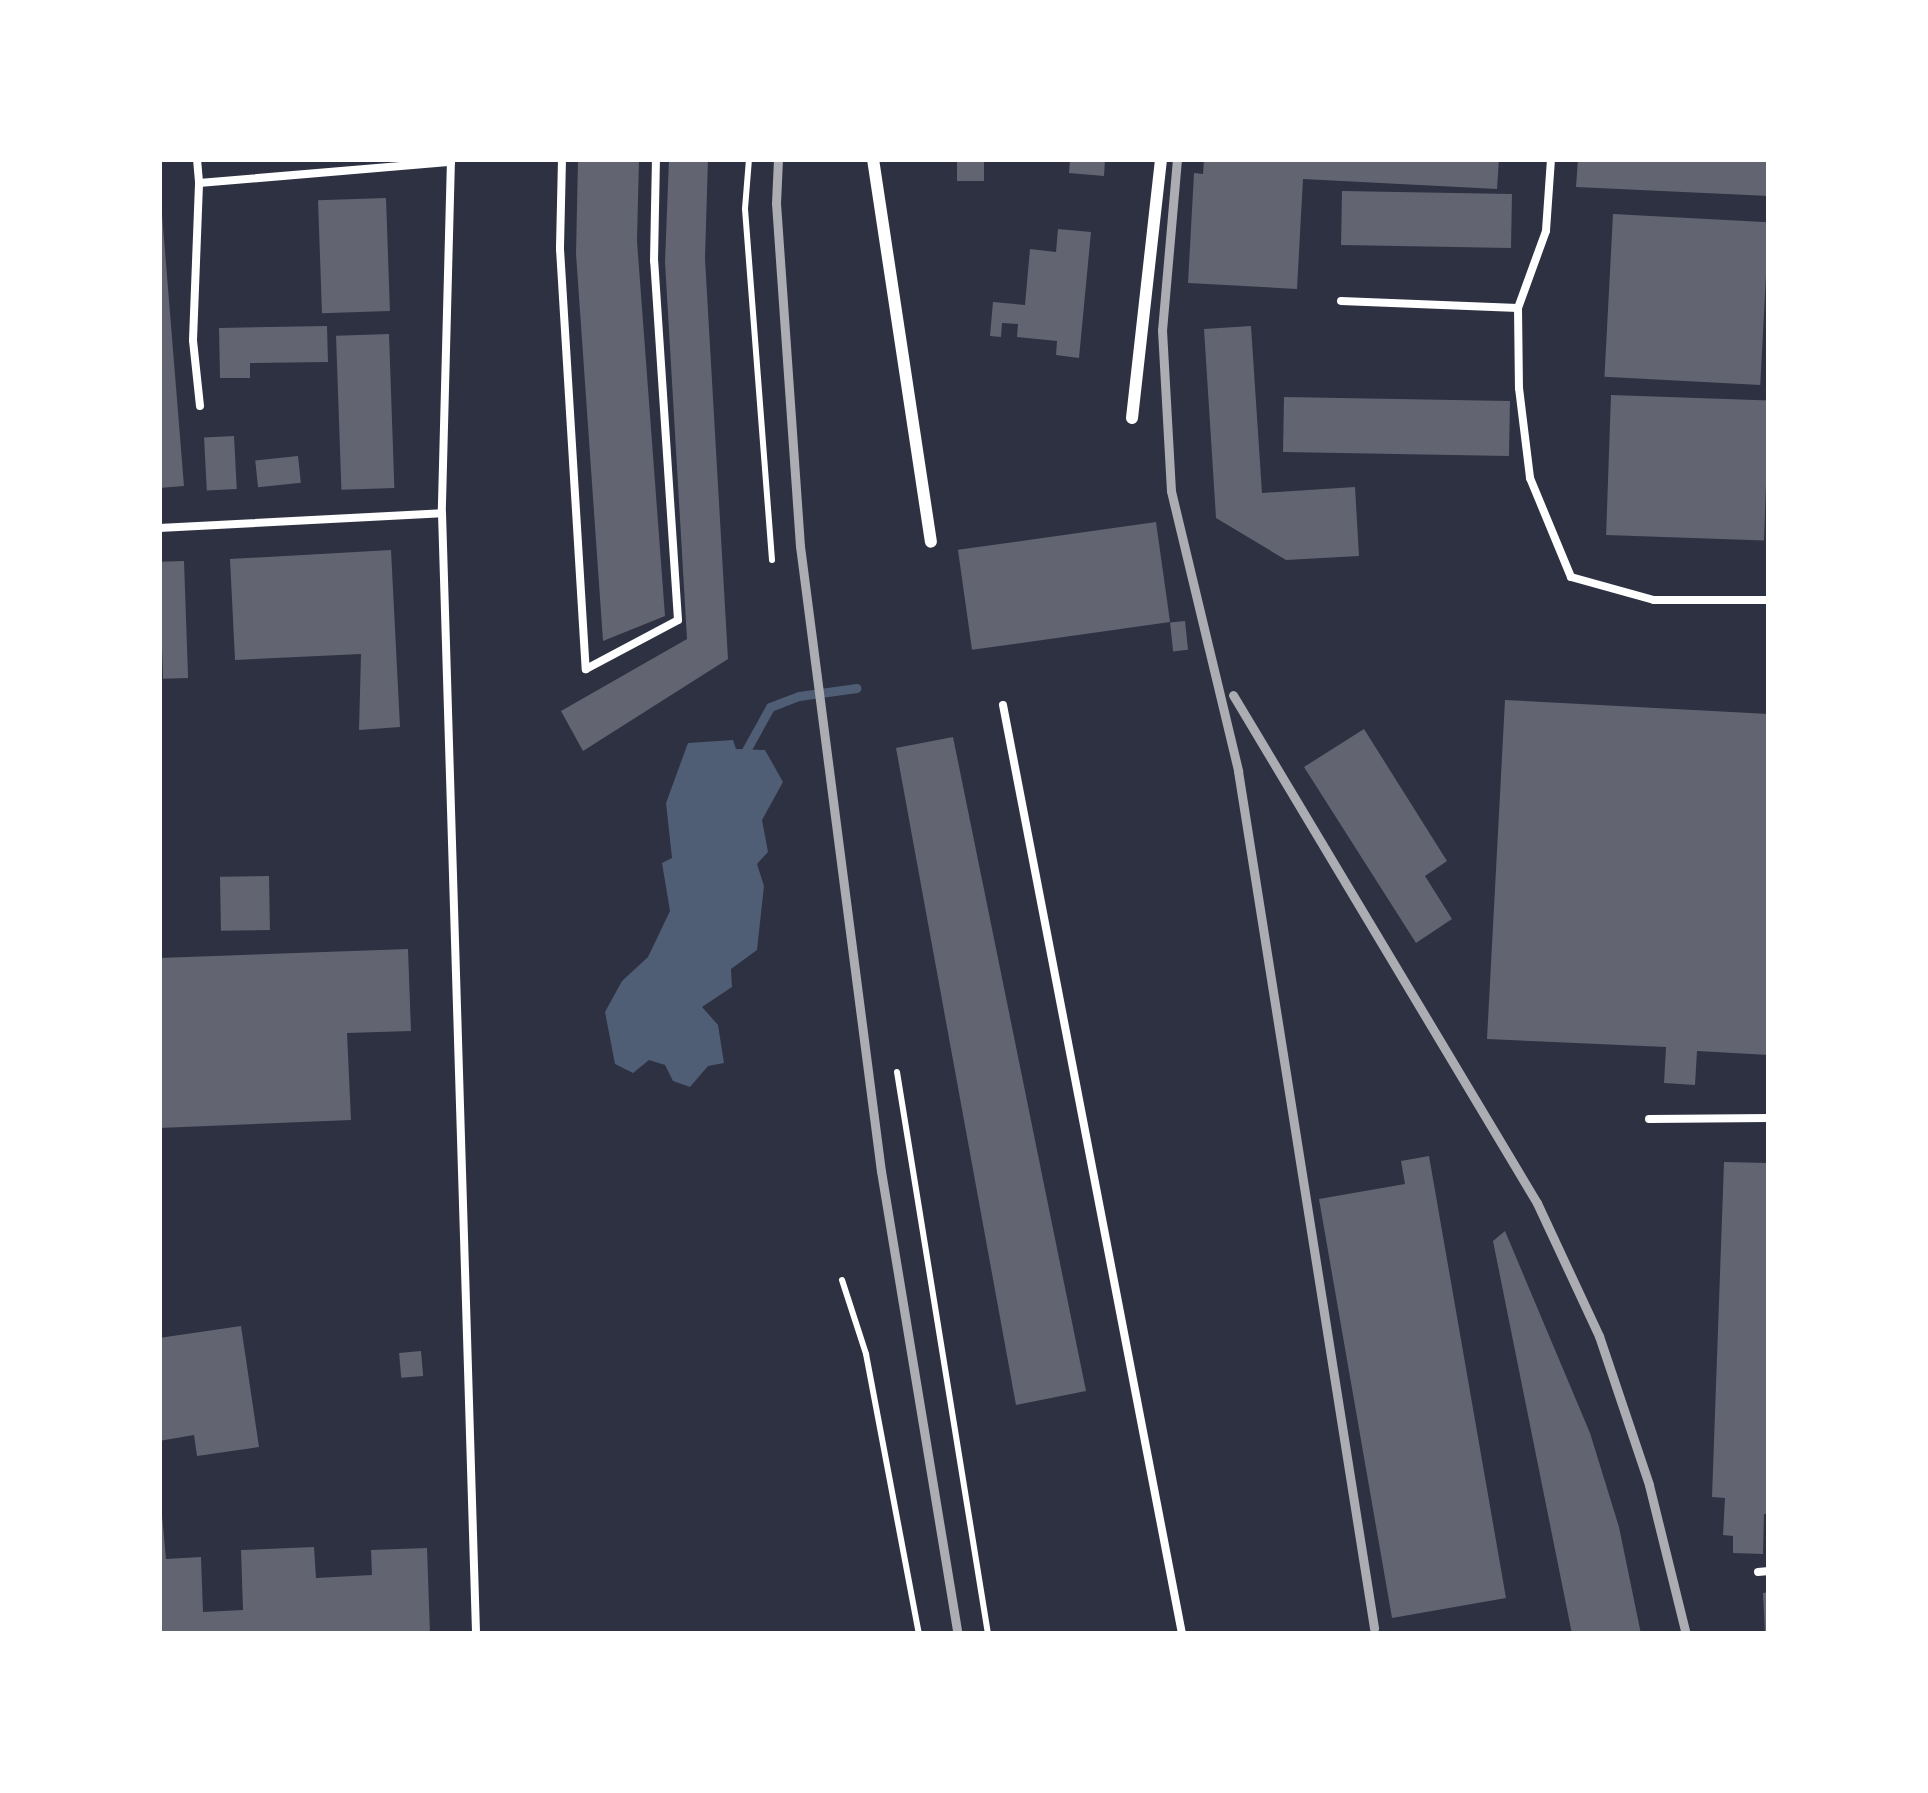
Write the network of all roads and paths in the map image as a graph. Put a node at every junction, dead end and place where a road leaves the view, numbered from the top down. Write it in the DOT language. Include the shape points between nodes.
graph roads {
  1 [pos="197,159"];
  2 [pos="562,159"];
  3 [pos="656,159"];
  4 [pos="748,159"];
  5 [pos="873,159"];
  6 [pos="1161,159"];
  7 [pos="1551,159"];
  8 [pos="451,161"];
  9 [pos="199,182"];
  10 [pos="1341,301"];
  11 [pos="1518,308"];
  12 [pos="200,406"];
  13 [pos="1132,418"];
  14 [pos="442,514"];
  15 [pos="159,528"];
  16 [pos="931,542"];
  17 [pos="772,560"];
  18 [pos="1769,601"];
  19 [pos="1003,705"];
  20 [pos="897,1072"];
  21 [pos="1769,1118"];
  22 [pos="1648,1119"];
  23 [pos="842,1280"];
  24 [pos="476,1634"];
  25 [pos="919,1634"];
  26 [pos="988,1634"];
  27 [pos="1182,1634"];
  1 -- 9 [label="lane"];
  2 -- 3 [label="lane" via="560,249 586,669 678,620 654,261"];
  4 -- 17 [label="path"];
  5 -- 16 [label="street"];
  6 -- 13 [label="street"];
  7 -- 11 [label="lane" via="1546,231"];
  8 -- 9 [label="lane"];
  8 -- 14 [label="lane"];
  9 -- 12 [label="lane" via="193,340"];
  10 -- 11 [label="lane"];
  11 -- 18 [label="lane" via="1530,478 1571,578 1654,600"];
  14 -- 15 [label="lane"];
  14 -- 24 [label="lane"];
  19 -- 27 [label="lane"];
  20 -- 26 [label="path"];
  21 -- 22 [label="lane"];
  23 -- 25 [label="path" via="866,1354"];
}
